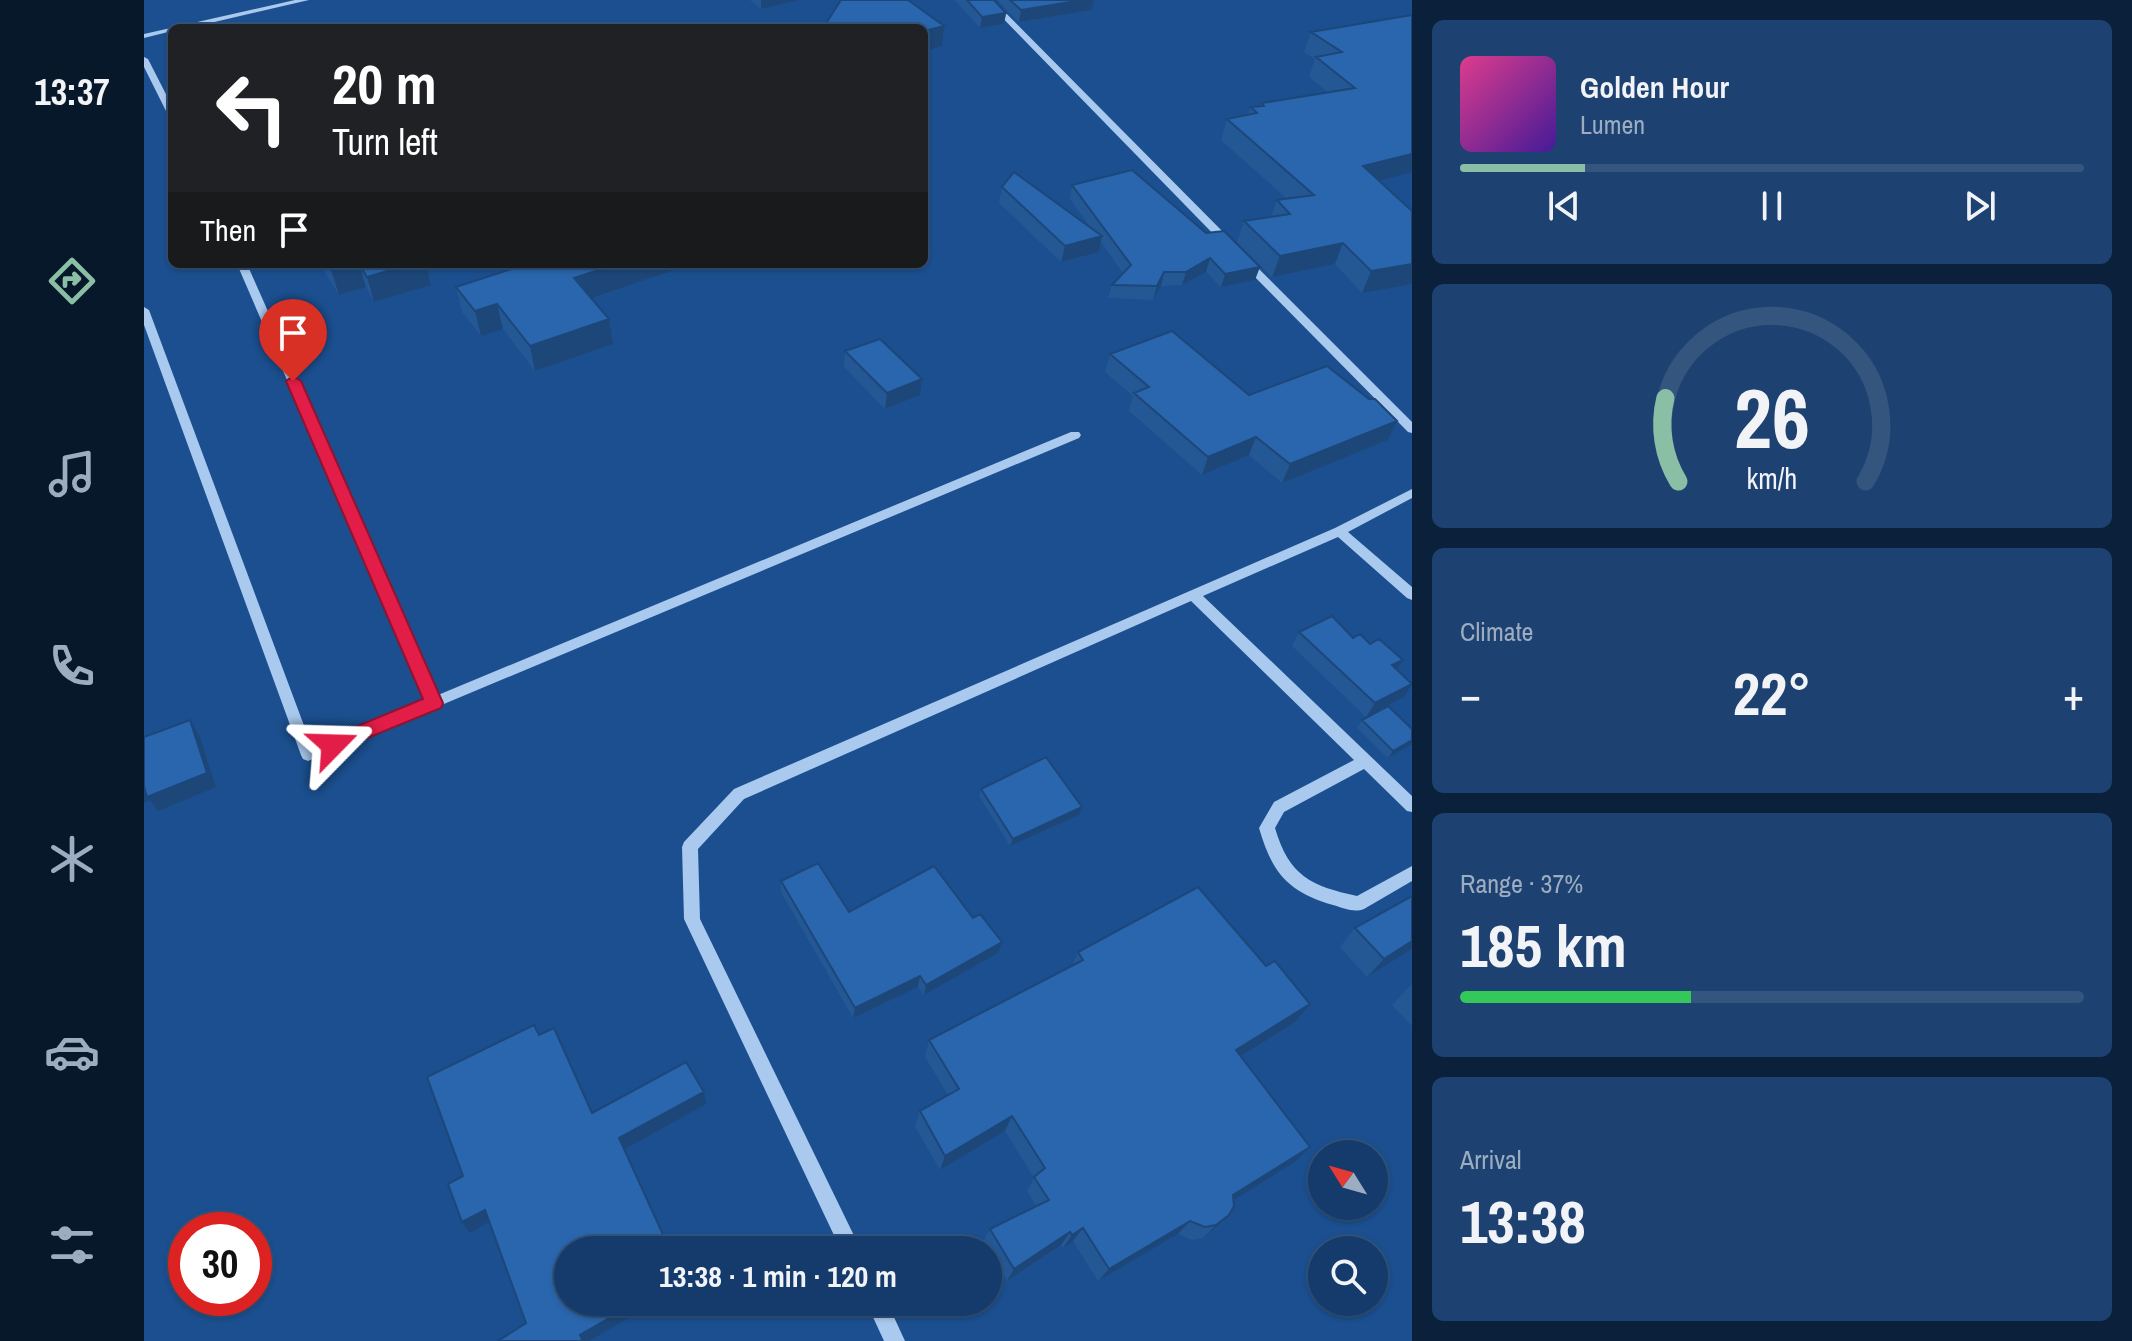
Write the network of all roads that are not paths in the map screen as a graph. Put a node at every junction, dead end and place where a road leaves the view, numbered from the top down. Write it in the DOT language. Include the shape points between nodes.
graph roads {
  1 [pos="305,0"];
  2 [pos="989,0"];
  3 [pos="196,24"];
  4 [pos="168,30"];
  5 [pos="144,36"];
  6 [pos="144,59"];
  7 [pos="168,107"];
  8 [pos="244,268"];
  9 [pos="144,310"];
  10 [pos="1412,429"];
  11 [pos="1075,435"];
  12 [pos="1412,493"];
  13 [pos="1339,531"];
  14 [pos="1412,595"];
  15 [pos="1194,596"];
  16 [pos="434,703"];
  17 [pos="1366,761"];
  18 [pos="1412,806"];
  19 [pos="1412,873"];
  20 [pos="844,1236"];
  21 [pos="883,1316"];
  22 [pos="895,1341"];
  1 -- 3 [label="street"];
  2 -- 10 [label="street"];
  4 -- 5 [label="street"];
  6 -- 7 [label="street"];
  8 -- 16 [label="street"];
  9 -- 16 [label="street" via="308,755"];
  11 -- 16 [label="street"];
  12 -- 13 [label="street"];
  13 -- 14 [label="street"];
  13 -- 15 [label="street"];
  15 -- 17 [label="street"];
  15 -- 20 [label="street" via="739,794 690,847 692,919"];
  17 -- 18 [label="street"];
  17 -- 19 [label="street" via="1279,807 1267,828 1273,854 1301,887 1358,904"];
  21 -- 22 [label="street"];
}
